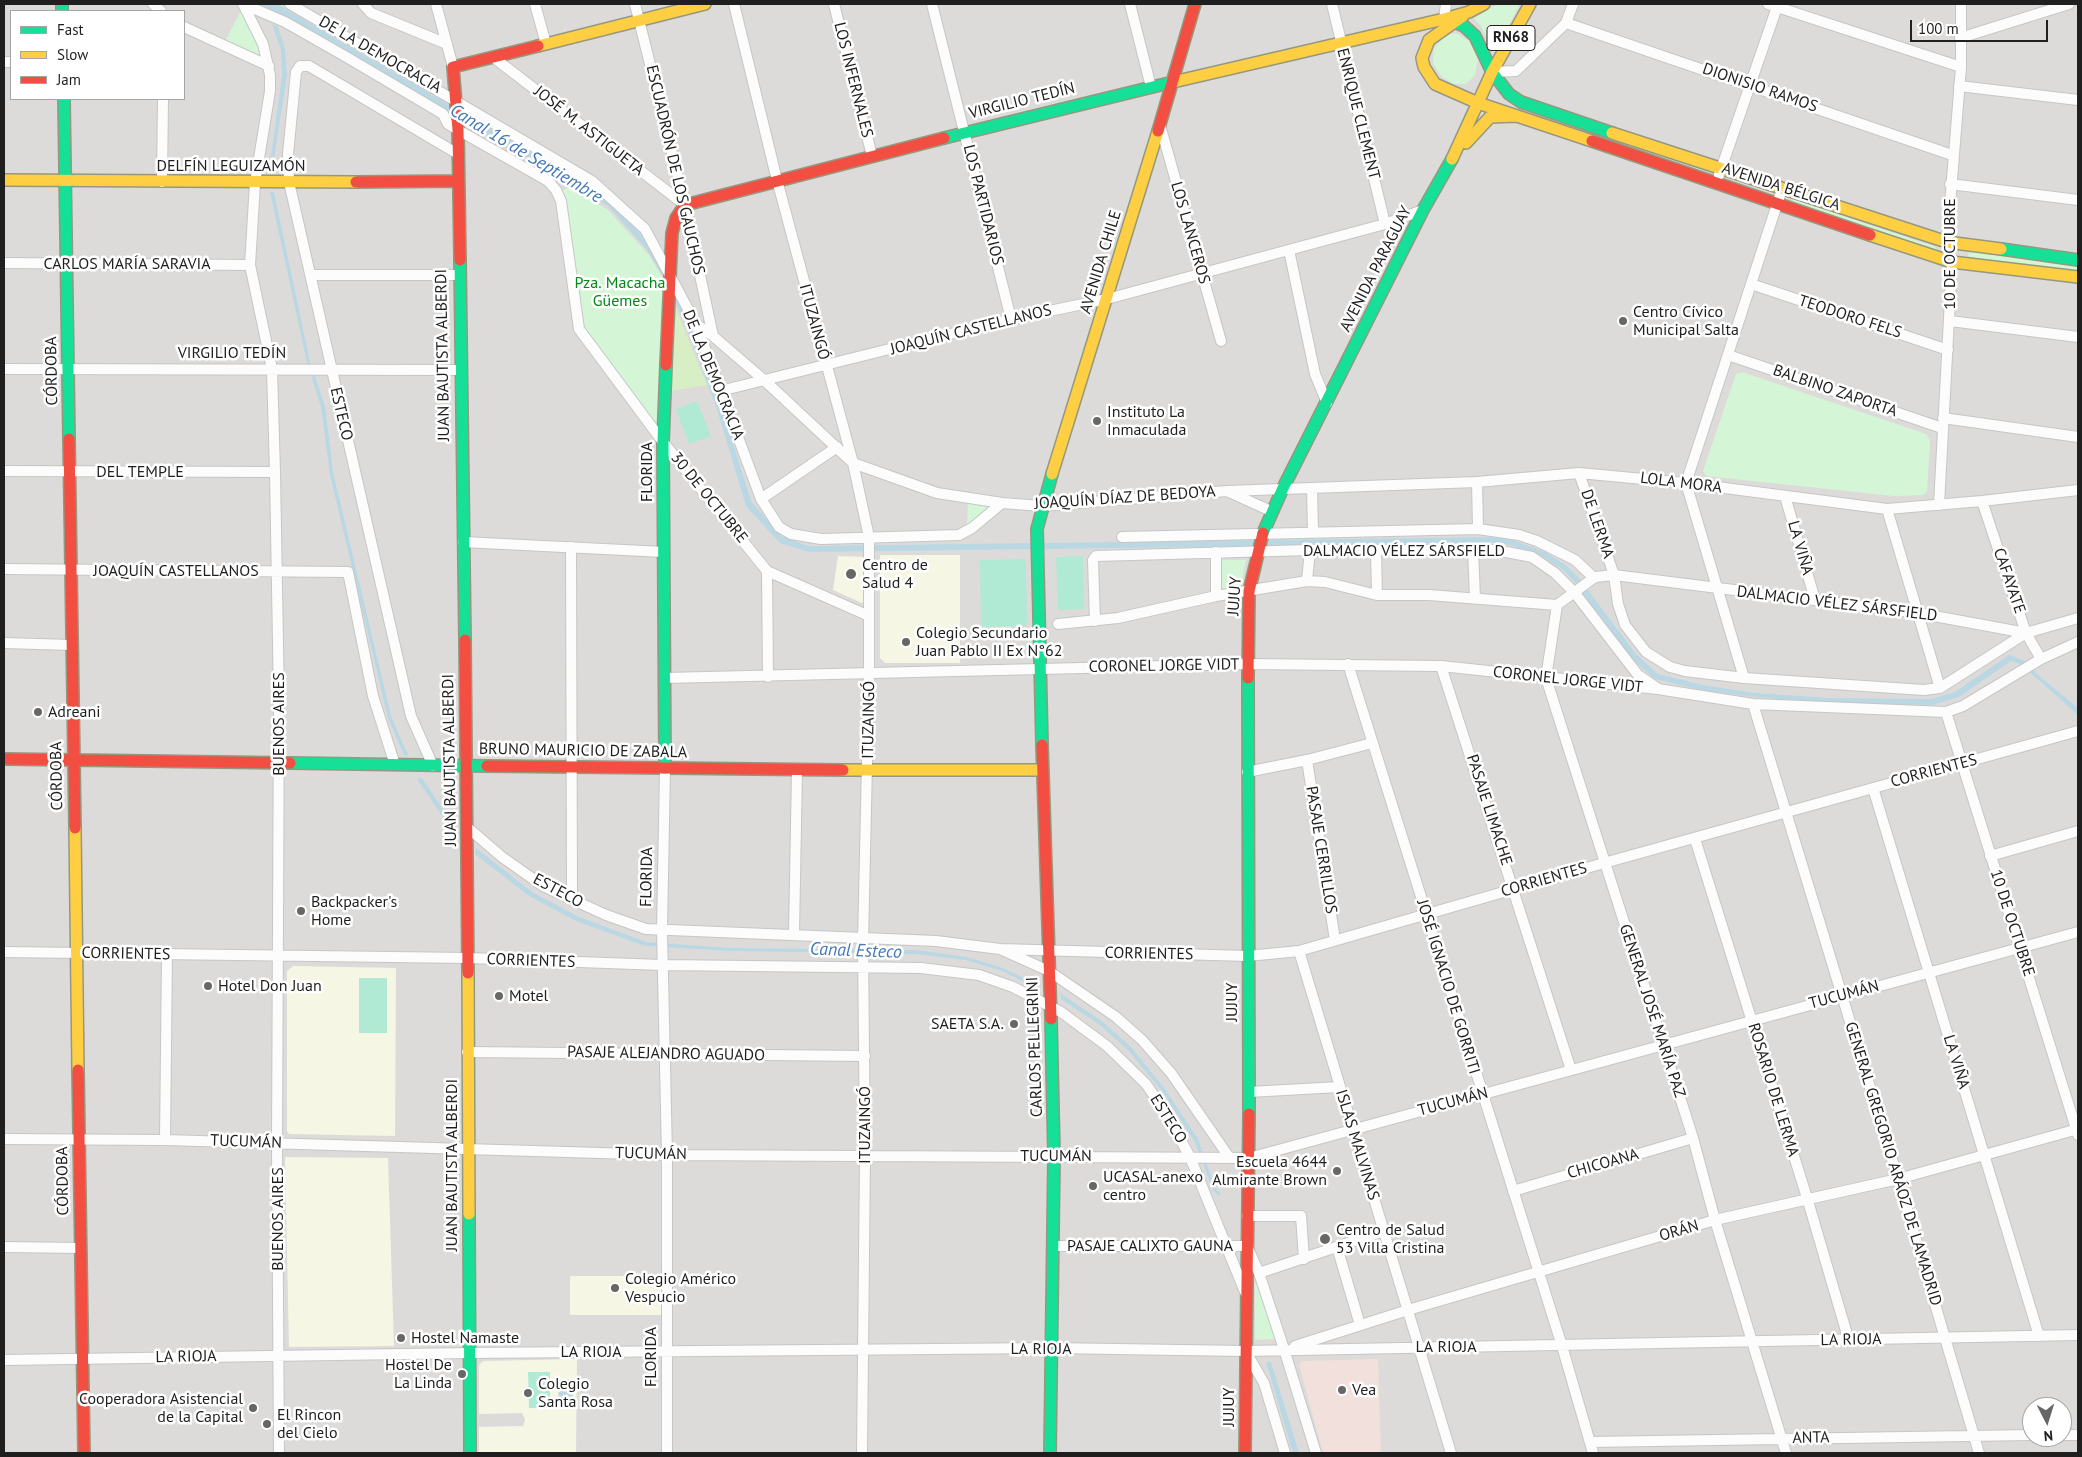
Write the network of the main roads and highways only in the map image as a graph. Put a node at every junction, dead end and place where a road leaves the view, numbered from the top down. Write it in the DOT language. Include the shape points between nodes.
graph roads {
  1 [pos="705,4"];
  2 [pos="1195,4"];
  3 [pos="1484,4"];
  4 [pos="1530,4"];
  5 [pos="1449,20"];
  6 [pos="1492,72"];
  7 [pos="1173,82"];
  8 [pos="64,100"];
  9 [pos="1478,103"];
  10 [pos="1516,116"];
  11 [pos="1451,162"];
  12 [pos="4,180"];
  13 [pos="65,181"];
  14 [pos="458,181"];
  15 [pos="2078,260"];
  16 [pos="2078,277"];
  17 [pos="671,280"];
  18 [pos="1257,552"];
  19 [pos="1040,639"];
  20 [pos="4,759"];
  21 [pos="73,761"];
  22 [pos="466,766"];
  23 [pos="665,768"];
  24 [pos="1042,770"];
  25 [pos="84,1453"];
  26 [pos="470,1453"];
  27 [pos="1050,1453"];
  28 [pos="1245,1453"];
  1 -- 14 [label="main road, JUAN BAUTISTA ALBERDI" via="453,67 457,100"];
  2 -- 7 [label="main road, AVENIDA CHILE"];
  3 -- 5 [label="main road, RN68"];
  4 -- 6 [label="main road, AVENIDA PARAGUAY / RN68"];
  5 -- 6 [label="main road" via="1464,26 1475,36"];
  5 -- 7 [label="main road, VIRGILIO TEDÍN" via="1340,41"];
  5 -- 9 [label="main road" via="1429,40 1422,58 1424,67 1435,84"];
  6 -- 9 [label="main road, AVENIDA PARAGUAY"];
  6 -- 15 [label="main road, AVENIDA BÉLGICA" via="1509,94 1521,102 1721,170 1947,242"];
  7 -- 17 [label="main road, VIRGILIO TEDÍN" via="685,205 676,218 672,233"];
  7 -- 19 [label="main road, AVENIDA CHILE" via="1042,506 1038,529"];
  8 -- 13 [label="main road, CÓRDOBA"];
  9 -- 10 [label="main road, AVENIDA BÉLGICA"];
  9 -- 11 [label="main road, AVENIDA PARAGUAY"];
  10 -- 11 [label="main road" via="1490,117"];
  10 -- 16 [label="main road, AVENIDA BÉLGICA" via="1952,262"];
  11 -- 18 [label="main road, AVENIDA PARAGUAY" via="1423,210 1283,488"];
  12 -- 13 [label="main road, DELFÍN LEGUIZAMÓN"];
  13 -- 14 [label="main road, DELFÍN LEGUIZAMÓN"];
  13 -- 21 [label="main road, CÓRDOBA"];
  14 -- 22 [label="main road, JUAN BAUTISTA ALBERDI"];
  17 -- 23 [label="main road, FLORIDA" via="663,442"];
  18 -- 28 [label="main road, JUJUY" via="1249,591 1248,664 1249,1158"];
  19 -- 24 [label="main road, CARLOS PELLEGRINI"];
  20 -- 21 [label="main road, BRUNO MAURICIO DE ZABALA"];
  21 -- 22 [label="main road, BRUNO MAURICIO DE ZABALA"];
  21 -- 25 [label="main road, CÓRDOBA"];
  22 -- 23 [label="main road, BRUNO MAURICIO DE ZABALA"];
  22 -- 26 [label="main road, JUAN BAUTISTA ALBERDI"];
  23 -- 24 [label="main road, BRUNO MAURICIO DE ZABALA"];
  24 -- 27 [label="main road, CARLOS PELLEGRINI" via="1054,1156"];
}
